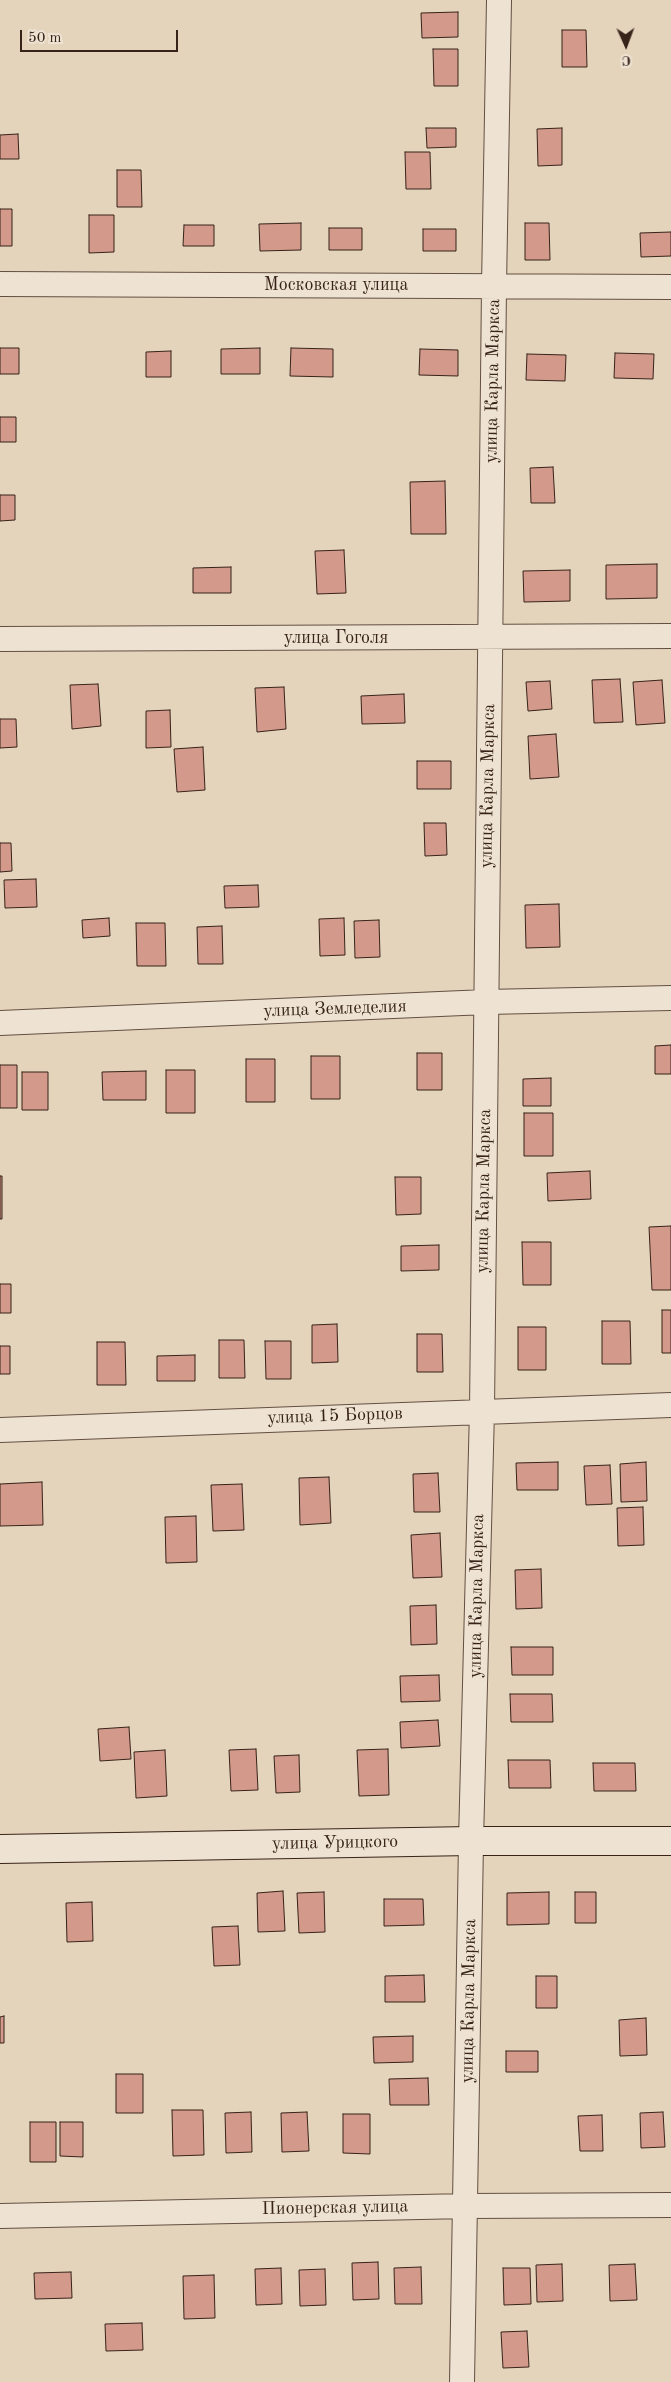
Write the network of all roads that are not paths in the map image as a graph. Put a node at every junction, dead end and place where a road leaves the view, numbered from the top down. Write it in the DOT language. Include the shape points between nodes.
graph roads {
  1 [pos="499,0"];
  2 [pos="0,284"];
  3 [pos="494,286"];
  4 [pos="671,287"];
  5 [pos="671,636"];
  6 [pos="490,638"];
  7 [pos="0,639"];
  8 [pos="671,998"];
  9 [pos="486,1002"];
  10 [pos="0,1023"];
  11 [pos="671,1405"];
  12 [pos="482,1410"];
  13 [pos="0,1430"];
  14 [pos="471,1841"];
  15 [pos="671,1841"];
  16 [pos="0,1849"];
  17 [pos="671,2205"];
  18 [pos="467,2206"];
  19 [pos="0,2216"];
  20 [pos="462,2382"];
  1 -- 3 [label="street, улица Карла Маркса"];
  2 -- 3 [label="street, Московская улица"];
  3 -- 4 [label="street, Московская улица"];
  3 -- 6 [label="street, улица Карла Маркса"];
  5 -- 6 [label="street, улица Гоголя"];
  6 -- 7 [label="street, улица Гоголя"];
  6 -- 9 [label="street, улица Карла Маркса"];
  8 -- 9 [label="street, улица Земледелия"];
  9 -- 10 [label="street, улица Земледелия"];
  9 -- 12 [label="street, улица Карла Маркса"];
  11 -- 12 [label="street, улица 15 Борцов"];
  12 -- 13 [label="street, улица 15 Борцов"];
  12 -- 14 [label="street, улица Карла Маркса"];
  14 -- 15 [label="street, улица Урицкого"];
  14 -- 16 [label="street, улица Урицкого"];
  14 -- 18 [label="street, улица Карла Маркса"];
  17 -- 18 [label="street, Пионерская улица"];
  18 -- 19 [label="street, Пионерская улица"];
  18 -- 20 [label="street, улица Карла Маркса"];
}
